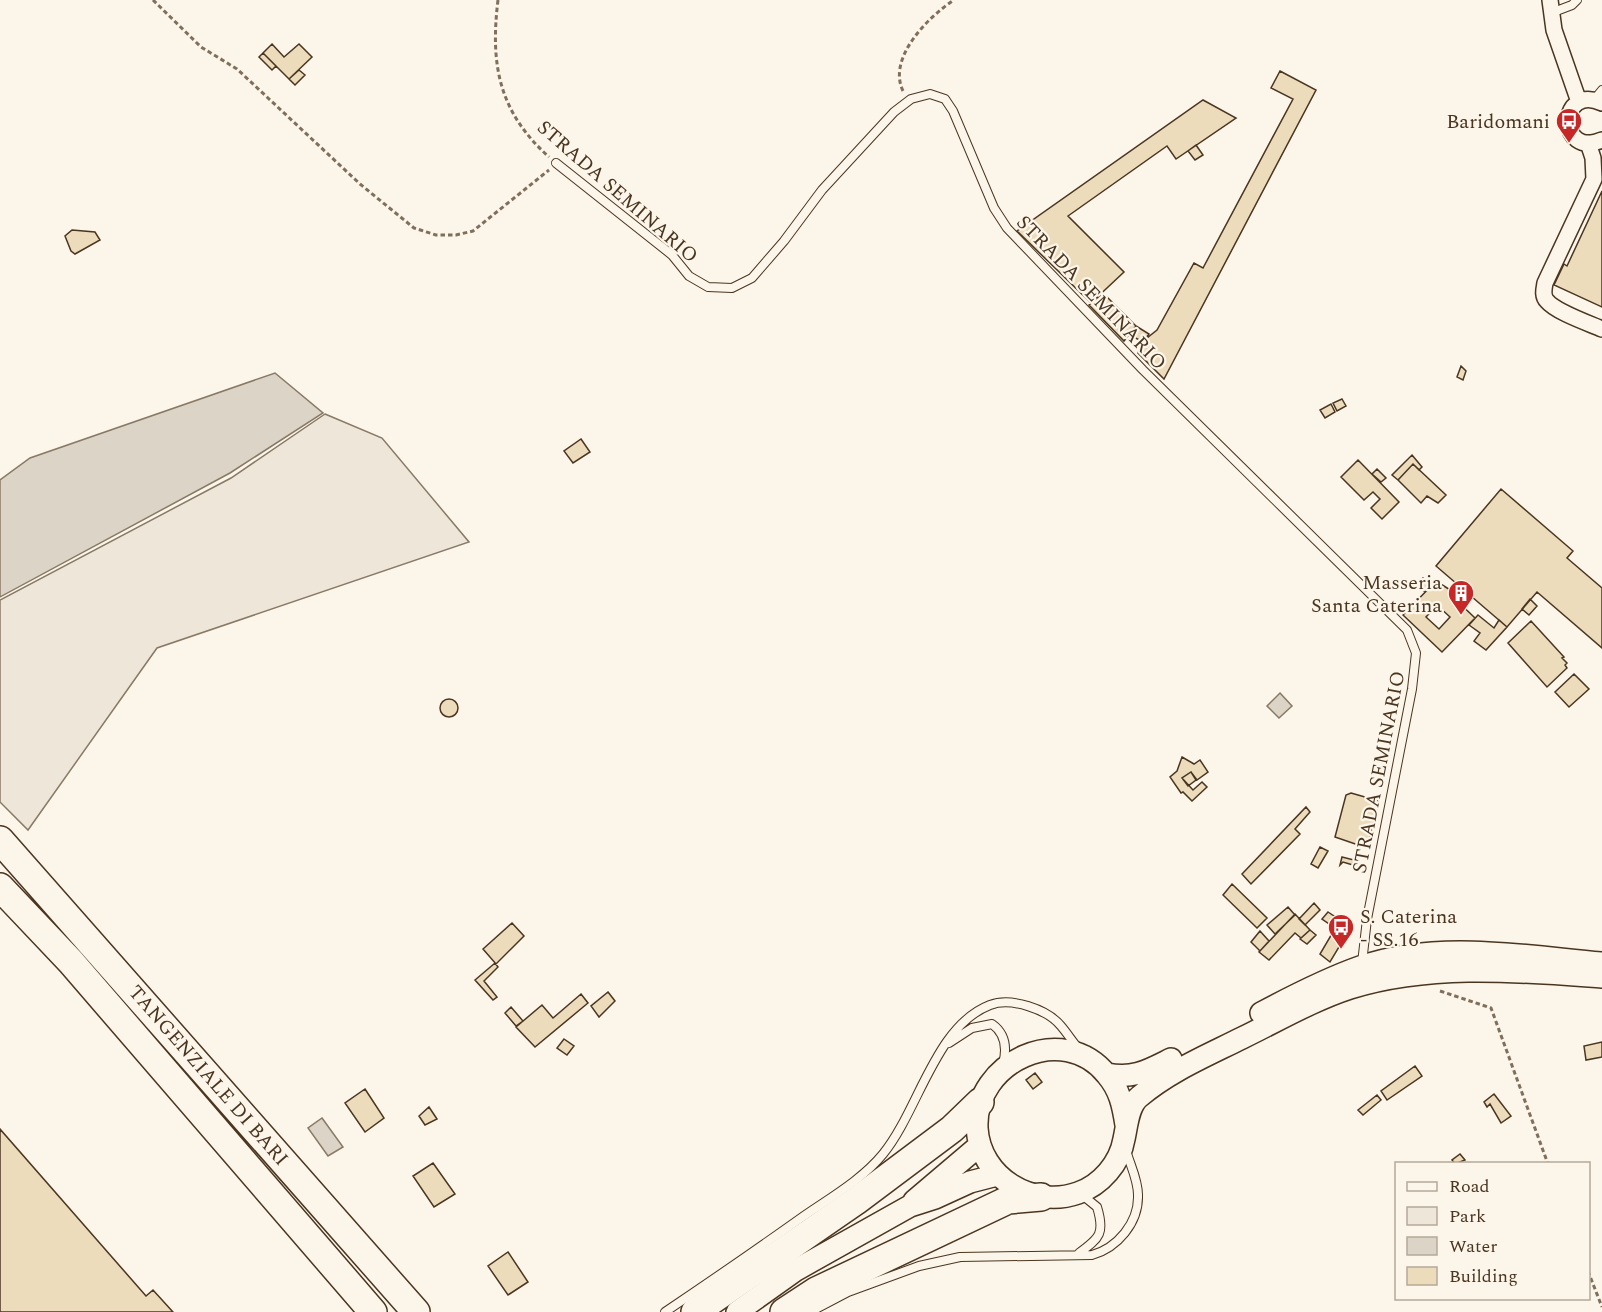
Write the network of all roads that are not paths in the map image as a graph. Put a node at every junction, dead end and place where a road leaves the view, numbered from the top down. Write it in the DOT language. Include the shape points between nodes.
graph roads {
  1 [pos="1577,0"];
  2 [pos="1550,7"];
  3 [pos="1594,99"];
  4 [pos="1596,151"];
  5 [pos="555,163"];
  6 [pos="1602,329"];
  7 [pos="0,840"];
  8 [pos="0,887"];
  9 [pos="1602,963"];
  10 [pos="1362,967"];
  11 [pos="1602,977"];
  12 [pos="945,1046"];
  13 [pos="1087,1058"];
  14 [pos="1002,1069"];
  15 [pos="1107,1074"];
  16 [pos="980,1102"];
  17 [pos="1125,1133"];
  18 [pos="980,1145"];
  19 [pos="997,1175"];
  20 [pos="1079,1193"];
  21 [pos="1041,1197"];
  22 [pos="910,1206"];
  23 [pos="1079,1253"];
  24 [pos="370,1258"];
  25 [pos="359,1302"];
  26 [pos="373,1312"];
  27 [pos="416,1312"];
  28 [pos="438,1312"];
  29 [pos="665,1312"];
  30 [pos="695,1312"];
  31 [pos="737,1312"];
  32 [pos="784,1312"];
  33 [pos="810,1312"];
  1 -- 2 [label="lane" via="1572,5"];
  2 -- 3 [label="street"];
  3 -- 4 [label="street" via="1570,112 1568,126 1575,138"];
  4 -- 6 [label="street" via="1594,179 1543,292 1545,300 1554,306"];
  5 -- 10 [label="lane, STRADA SEMINARIO" via="672,255 689,276 708,287 732,288 752,278 822,190 894,112 911,99 930,94 945,99 994,208 1007,228 1143,370 1407,630 1416,653 1412,689 1367,919"];
  7 -- 24 [label="highway, TANGENZIALE DI BARI"];
  8 -- 25 [label="highway, TANGENZIALE DI BARI" via="71,962"];
  9 -- 10 [label="street" via="1479,953 1425,954"];
  10 -- 15 [label="street" via="1298,994 1147,1071 1126,1077"];
  11 -- 17 [label="street" via="1461,971 1395,976 1348,989 1165,1076 1135,1100"];
  12 -- 13 [label="lane" via="957,1027 976,1011 993,1004 1014,1003 1041,1012 1060,1024"];
  12 -- 14 [label="lane" via="972,1028 992,1024 1004,1041"];
  12 -- 29 [label="lane" via="898,1134 874,1164"];
  13 -- 14 [label="street" via="1068,1051 1048,1050 1029,1053"];
  13 -- 15 [label="street"];
  14 -- 16 [label="street" via="987,1086"];
  15 -- 17 [label="street" via="1121,1098"];
  16 -- 18 [label="street"];
  16 -- 30 [label="highway" via="952,1129 856,1201"];
  17 -- 20 [label="street" via="1118,1157 1108,1172"];
  17 -- 23 [label="lane" via="1136,1175 1138,1197 1133,1217 1108,1250 1092,1255"];
  18 -- 19 [label="street"];
  18 -- 22 [label="street"];
  19 -- 21 [label="street" via="1017,1190"];
  19 -- 22 [label="street"];
  20 -- 21 [label="street"];
  20 -- 23 [label="lane" via="1096,1207 1101,1232 1096,1241"];
  21 -- 32 [label="highway" via="1008,1200 816,1291"];
  22 -- 31 [label="street" via="796,1270"];
  23 -- 33 [label="lane" via="960,1257 919,1266 848,1292"];
  24 -- 27 [label="highway, TANGENZIALE DI BARI"];
  24 -- 28 [label="highway"];
  25 -- 26 [label="highway, TANGENZIALE DI BARI"];
}
